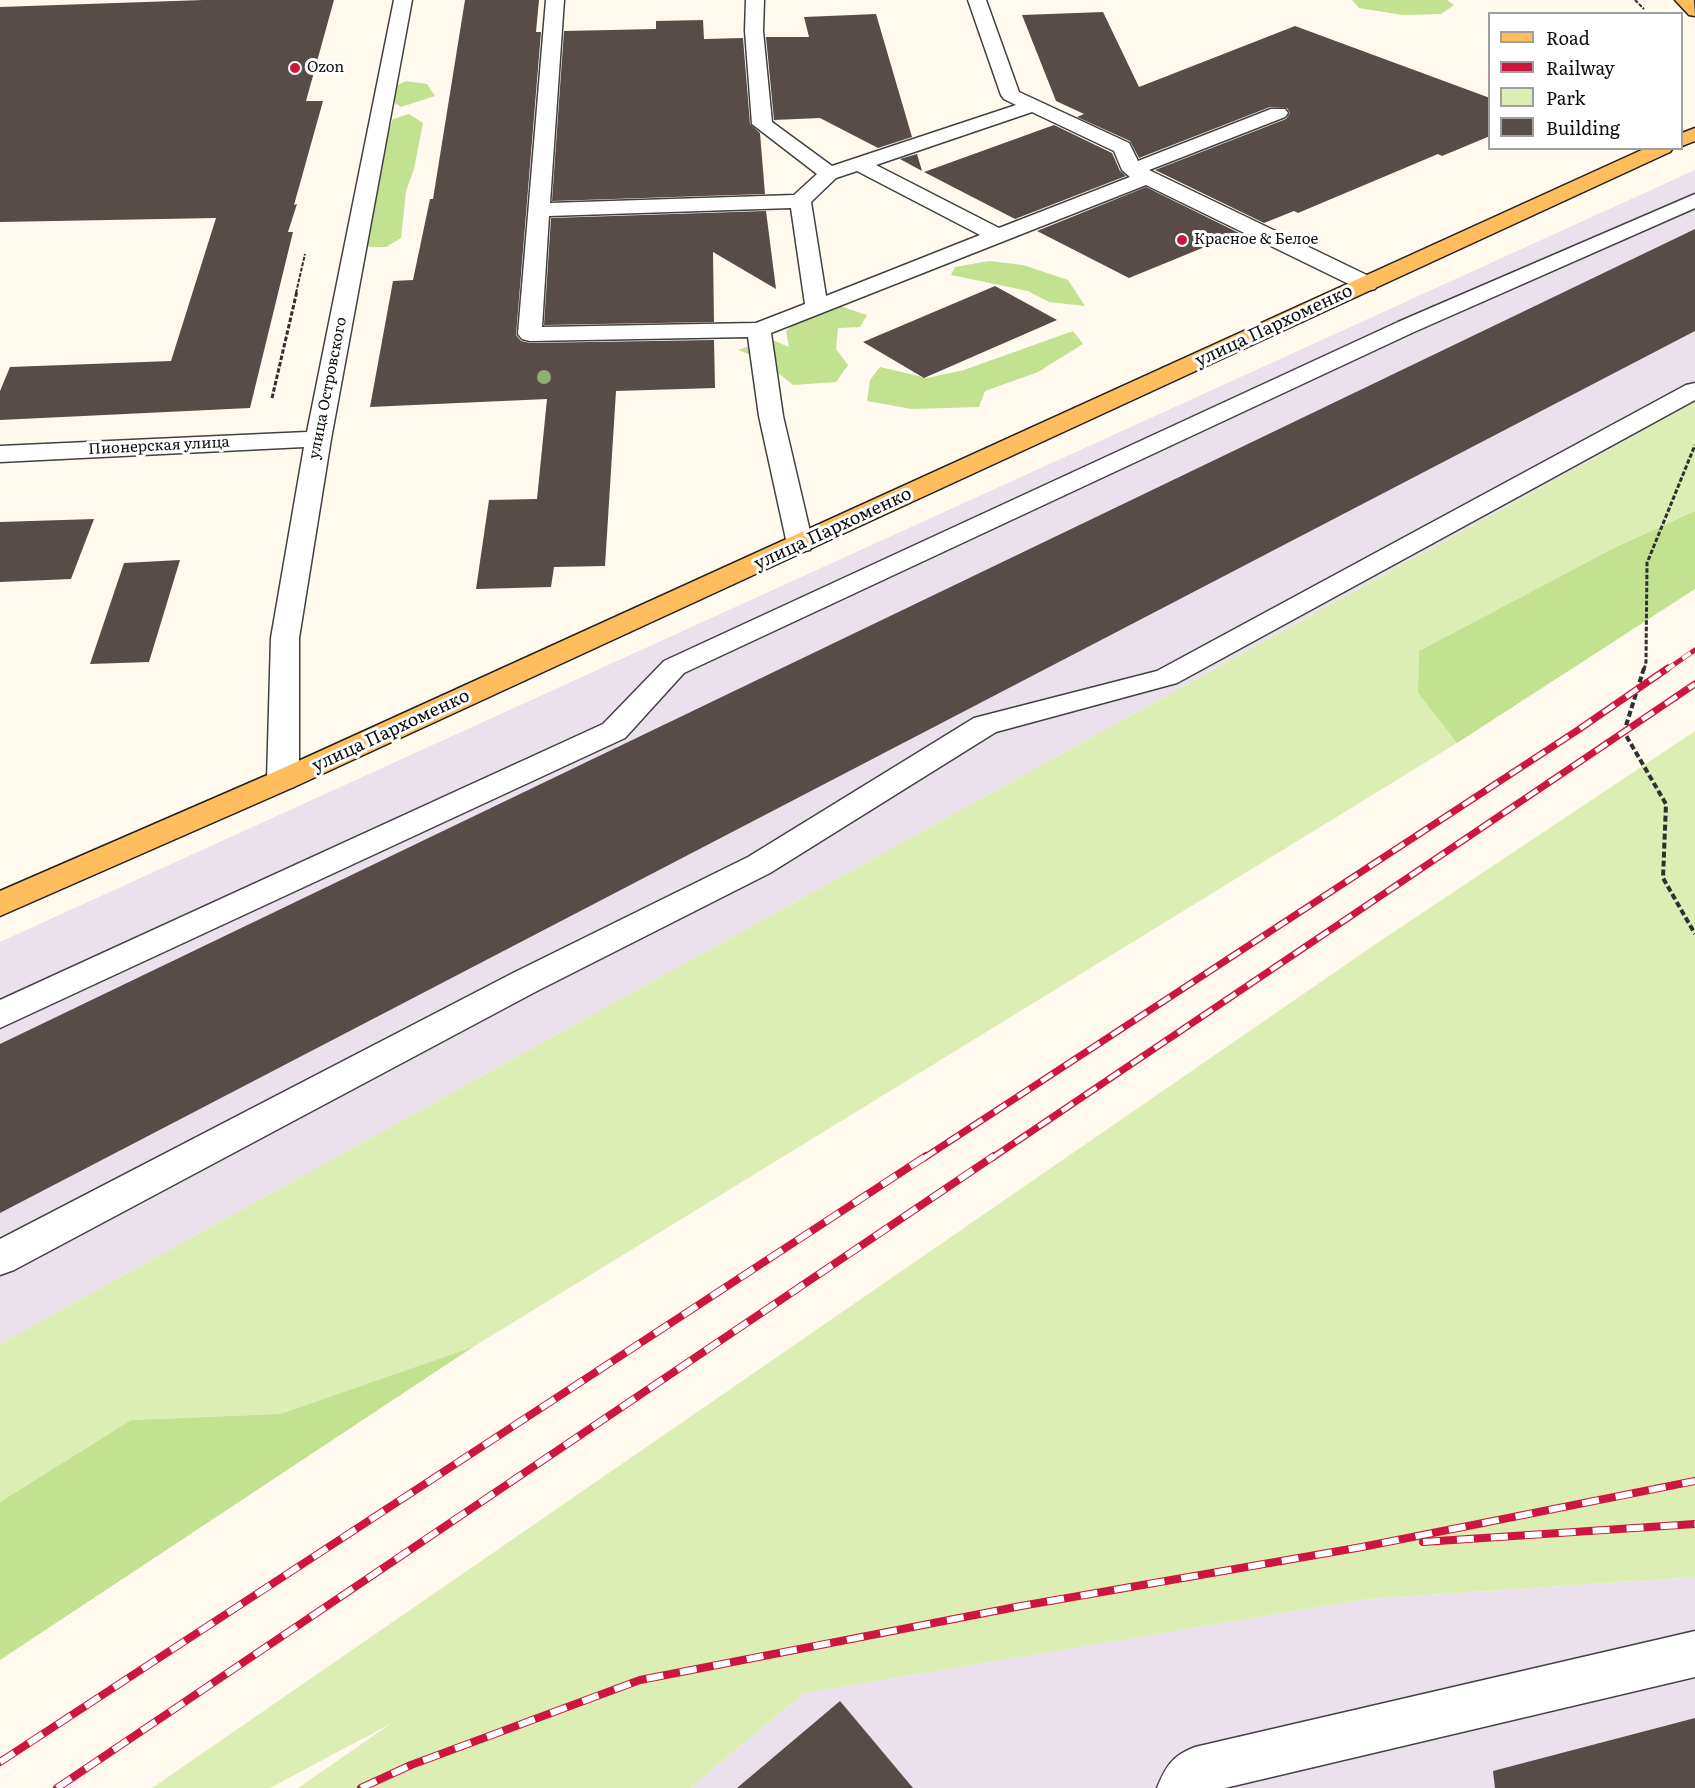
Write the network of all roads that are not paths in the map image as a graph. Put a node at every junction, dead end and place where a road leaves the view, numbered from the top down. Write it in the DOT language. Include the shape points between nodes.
graph roads {
  1 [pos="404,0"];
  2 [pos="555,0"];
  3 [pos="755,0"];
  4 [pos="977,0"];
  5 [pos="1684,0"];
  6 [pos="1695,11"];
  7 [pos="1034,105"];
  8 [pos="1278,113"];
  9 [pos="1659,150"];
  10 [pos="859,164"];
  11 [pos="1140,173"];
  12 [pos="830,174"];
  13 [pos="1695,200"];
  14 [pos="800,201"];
  15 [pos="540,210"];
  16 [pos="998,236"];
  17 [pos="1367,284"];
  18 [pos="817,307"];
  19 [pos="759,330"];
  20 [pos="1695,390"];
  21 [pos="318,439"];
  22 [pos="0,454"];
  23 [pos="800,543"];
  24 [pos="283,780"];
  25 [pos="0,904"];
  26 [pos="0,1015"];
  27 [pos="0,1258"];
  28 [pos="1695,1654"];
  29 [pos="1181,1788"];
  1 -- 21 [label="street, улица Островского"];
  2 -- 15 [label="street"];
  3 -- 12 [label="street" via="762,124"];
  4 -- 7 [label="street" via="1011,94"];
  5 -- 6 [label="main road"];
  7 -- 10 [label="street"];
  7 -- 11 [label="street" via="1122,147"];
  8 -- 11 [label="street"];
  9 -- 17 [label="main road, улица Пархоменко"];
  10 -- 12 [label="street"];
  10 -- 16 [label="street"];
  11 -- 16 [label="street"];
  11 -- 17 [label="street"];
  12 -- 14 [label="street"];
  13 -- 26 [label="street" via="1406,327 674,667 614,731"];
  14 -- 15 [label="street"];
  14 -- 18 [label="street"];
  15 -- 19 [label="street" via="530,334"];
  16 -- 18 [label="street"];
  17 -- 23 [label="main road, улица Пархоменко"];
  18 -- 19 [label="street"];
  19 -- 23 [label="street" via="771,416"];
  20 -- 27 [label="street" via="1167,677 985,724 759,864 525,982"];
  21 -- 22 [label="street, Пионерская улица"];
  21 -- 24 [label="street, улица Островского" via="285,638"];
  23 -- 24 [label="main road, улица Пархоменко"];
  24 -- 25 [label="main road, улица Пархоменко"];
  28 -- 29 [label="street" via="1195,1771"];
}
